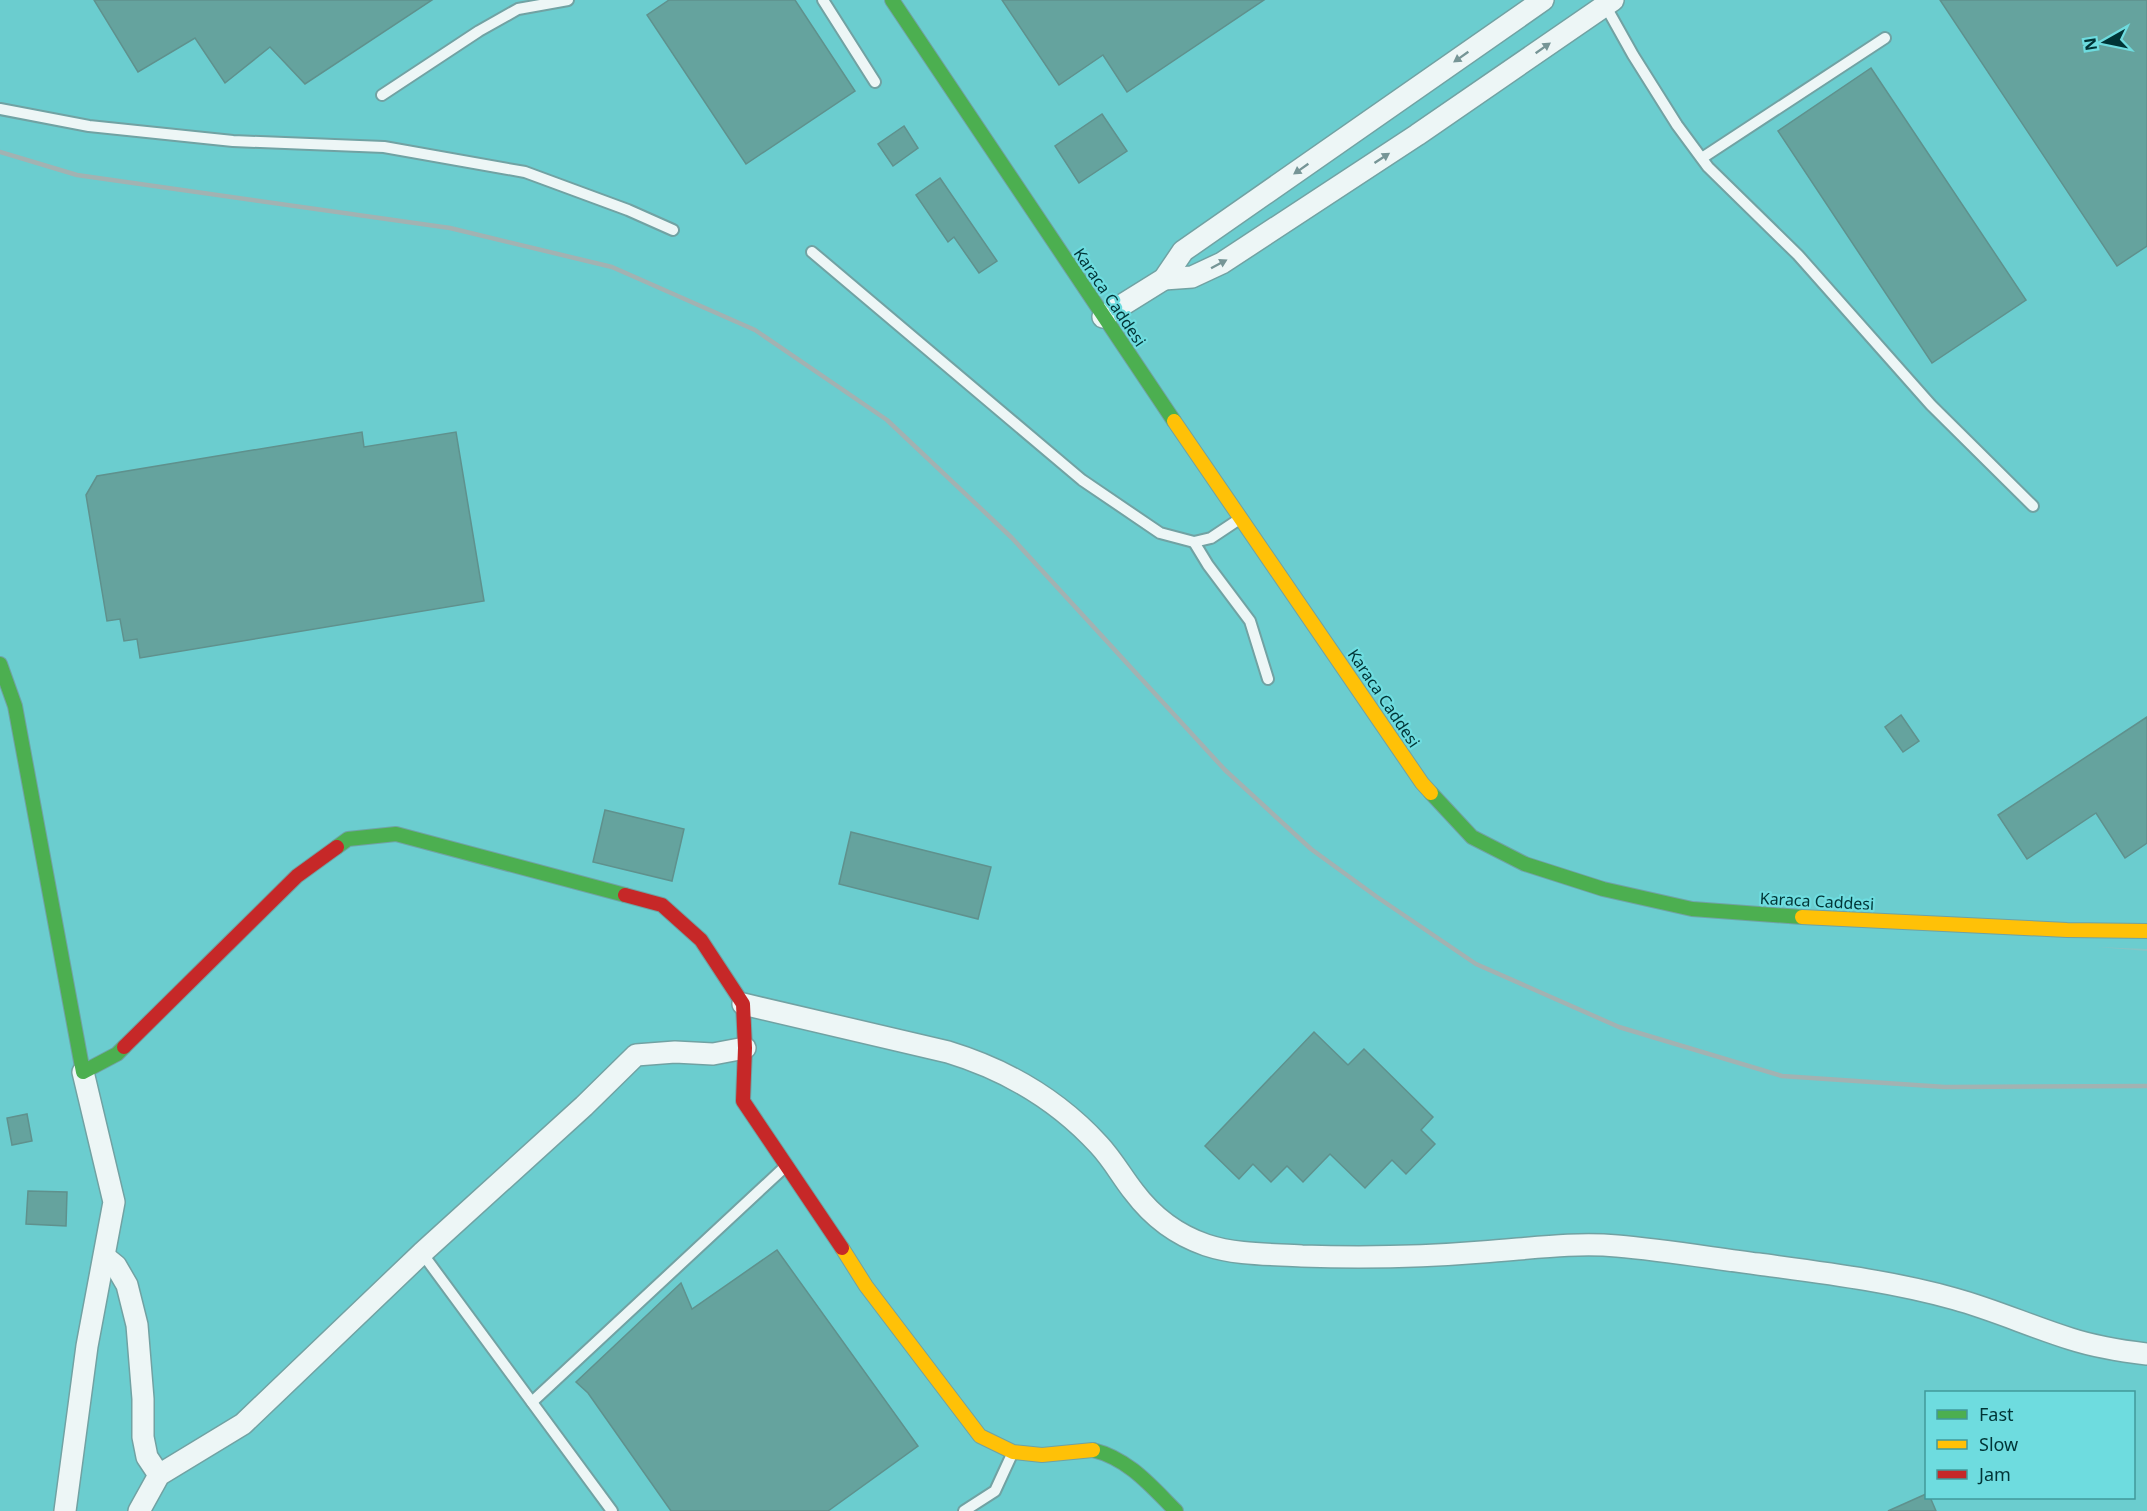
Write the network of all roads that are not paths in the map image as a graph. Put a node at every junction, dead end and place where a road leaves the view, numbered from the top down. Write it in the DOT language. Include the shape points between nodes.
graph roads {
  1 [pos="568,0"];
  2 [pos="823,0"];
  3 [pos="892,0"];
  4 [pos="1543,0"];
  5 [pos="1609,2"];
  6 [pos="1885,38"];
  7 [pos="875,82"];
  8 [pos="382,94"];
  9 [pos="0,110"];
  10 [pos="1702,158"];
  11 [pos="673,230"];
  12 [pos="812,252"];
  13 [pos="1164,279"];
  14 [pos="1103,317"];
  15 [pos="2033,506"];
  16 [pos="1241,518"];
  17 [pos="1194,542"];
  18 [pos="0,664"];
  19 [pos="1268,679"];
  20 [pos="2147,931"];
  21 [pos="743,1004"];
  22 [pos="745,1048"];
  23 [pos="83,1072"];
  24 [pos="787,1165"];
  25 [pos="422,1253"];
  26 [pos="105,1257"];
  27 [pos="2147,1353"];
  28 [pos="532,1402"];
  29 [pos="1013,1452"];
  30 [pos="159,1475"];
  31 [pos="65,1511"];
  32 [pos="139,1511"];
  33 [pos="612,1511"];
  34 [pos="964,1511"];
  35 [pos="1176,1511"];
  1 -- 8 [label="lane" via="518,9"];
  2 -- 7 [label="lane"];
  3 -- 14 [label="street, Karaca Caddesi"];
  4 -- 13 [label="street, one-way" via="1183,251"];
  5 -- 10 [label="lane" via="1633,55"];
  13 -- 5 [label="street, one-way" via="1192,277 1222,263"];
  6 -- 10 [label="lane"];
  9 -- 11 [label="lane" via="89,126 233,141 384,147 525,172"];
  10 -- 15 [label="lane" via="1833,292 1931,405"];
  12 -- 17 [label="lane" via="1082,480 1160,533"];
  13 -- 14 [label="street"];
  14 -- 16 [label="street, Karaca Caddesi"];
  16 -- 17 [label="lane" via="1211,538"];
  16 -- 20 [label="street, Karaca Caddesi" via="1422,783 1472,837 1524,864 1603,889 1692,909 1827,919"];
  17 -- 19 [label="lane" via="1250,621"];
  18 -- 23 [label="street" via="15,706"];
  21 -- 22 [label="street"];
  21 -- 23 [label="street" via="701,940 662,905 396,834 348,839 297,876 117,1054"];
  21 -- 27 [label="street" via="948,1052 1013,1077 1044,1096 1084,1130 1160,1220 1190,1238 1219,1248 1284,1255 1383,1257 1615,1245 1910,1287 2001,1313 2074,1340"];
  22 -- 24 [label="street" via="743,1101"];
  22 -- 25 [label="street" via="713,1054 636,1055"];
  23 -- 26 [label="street" via="114,1203"];
  24 -- 28 [label="lane"];
  24 -- 29 [label="street" via="866,1286 980,1436"];
  25 -- 28 [label="lane"];
  25 -- 30 [label="street" via="243,1424"];
  26 -- 30 [label="street" via="116,1266 127,1285 137,1325 142,1437 147,1457"];
  26 -- 31 [label="street" via="87,1346"];
  28 -- 33 [label="lane"];
  29 -- 34 [label="lane" via="995,1491"];
  29 -- 35 [label="street" via="1042,1455 1094,1450 1112,1456 1134,1469"];
  30 -- 32 [label="street"];
}
